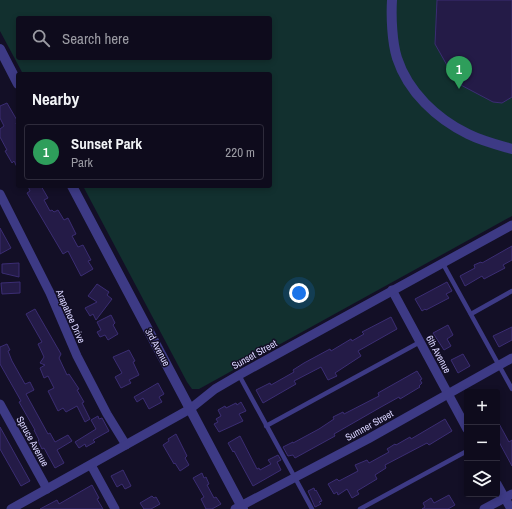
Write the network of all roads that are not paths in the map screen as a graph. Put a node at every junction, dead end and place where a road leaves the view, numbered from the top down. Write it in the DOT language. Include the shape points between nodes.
graph roads {
  1 [pos="392,0"];
  2 [pos="2,56"];
  3 [pos="16,80"];
  4 [pos="512,149"];
  5 [pos="73,188"];
  6 [pos="0,194"];
  7 [pos="512,225"];
  8 [pos="442,262"];
  9 [pos="392,290"];
  10 [pos="512,291"];
  11 [pos="471,314"];
  12 [pos="420,342"];
  13 [pos="512,358"];
  14 [pos="499,365"];
  15 [pos="239,375"];
  16 [pos="512,389"];
  17 [pos="448,394"];
  18 [pos="0,404"];
  19 [pos="190,409"];
  20 [pos="465,425"];
  21 [pos="266,426"];
  22 [pos="126,445"];
  23 [pos="464,453"];
  24 [pos="91,465"];
  25 [pos="295,478"];
  26 [pos="500,487"];
  27 [pos="47,489"];
  28 [pos="508,496"];
  29 [pos="27,505"];
  30 [pos="240,508"];
  31 [pos="11,509"];
  32 [pos="115,509"];
  33 [pos="312,509"];
  34 [pos="360,509"];
  35 [pos="484,509"];
  36 [pos="511,509"];
  1 -- 4 [label="street" via="396,56 404,75 421,98 455,127 470,135"];
  2 -- 3 [label="street"];
  5 -- 19 [label="street, 3rd Avenue"];
  6 -- 22 [label="street, Arapahoe Drive" via="50,293 80,362"];
  7 -- 8 [label="street, Sunset Street"];
  8 -- 9 [label="street, Sunset Street"];
  8 -- 11 [label="lane"];
  9 -- 12 [label="street, 6th Avenue"];
  9 -- 15 [label="street, Sunset Street"];
  10 -- 11 [label="lane"];
  11 -- 14 [label="lane"];
  12 -- 17 [label="street, 6th Avenue"];
  12 -- 21 [label="lane"];
  13 -- 14 [label="street, Sumner Street"];
  14 -- 16 [label="lane"];
  14 -- 17 [label="street, Sumner Street"];
  15 -- 19 [label="street, Sunset Street" via="214,389"];
  15 -- 21 [label="lane"];
  17 -- 20 [label="street, 6th Avenue"];
  17 -- 25 [label="street, Sumner Street"];
  18 -- 27 [label="street, Spruce Avenue"];
  19 -- 22 [label="street, Sunset Street"];
  19 -- 30 [label="street, 3rd Avenue"];
  21 -- 25 [label="lane"];
  22 -- 24 [label="street, Sunset Street"];
  23 -- 34 [label="lane"];
  24 -- 27 [label="street, Sunset Street"];
  24 -- 32 [label="street"];
  25 -- 30 [label="street, Sumner Street"];
  25 -- 33 [label="lane"];
  26 -- 28 [label="street"];
  27 -- 29 [label="street, Sunset Street"];
  28 -- 35 [label="street"];
  28 -- 36 [label="street"];
  29 -- 31 [label="street, Sunset Street"];
}
